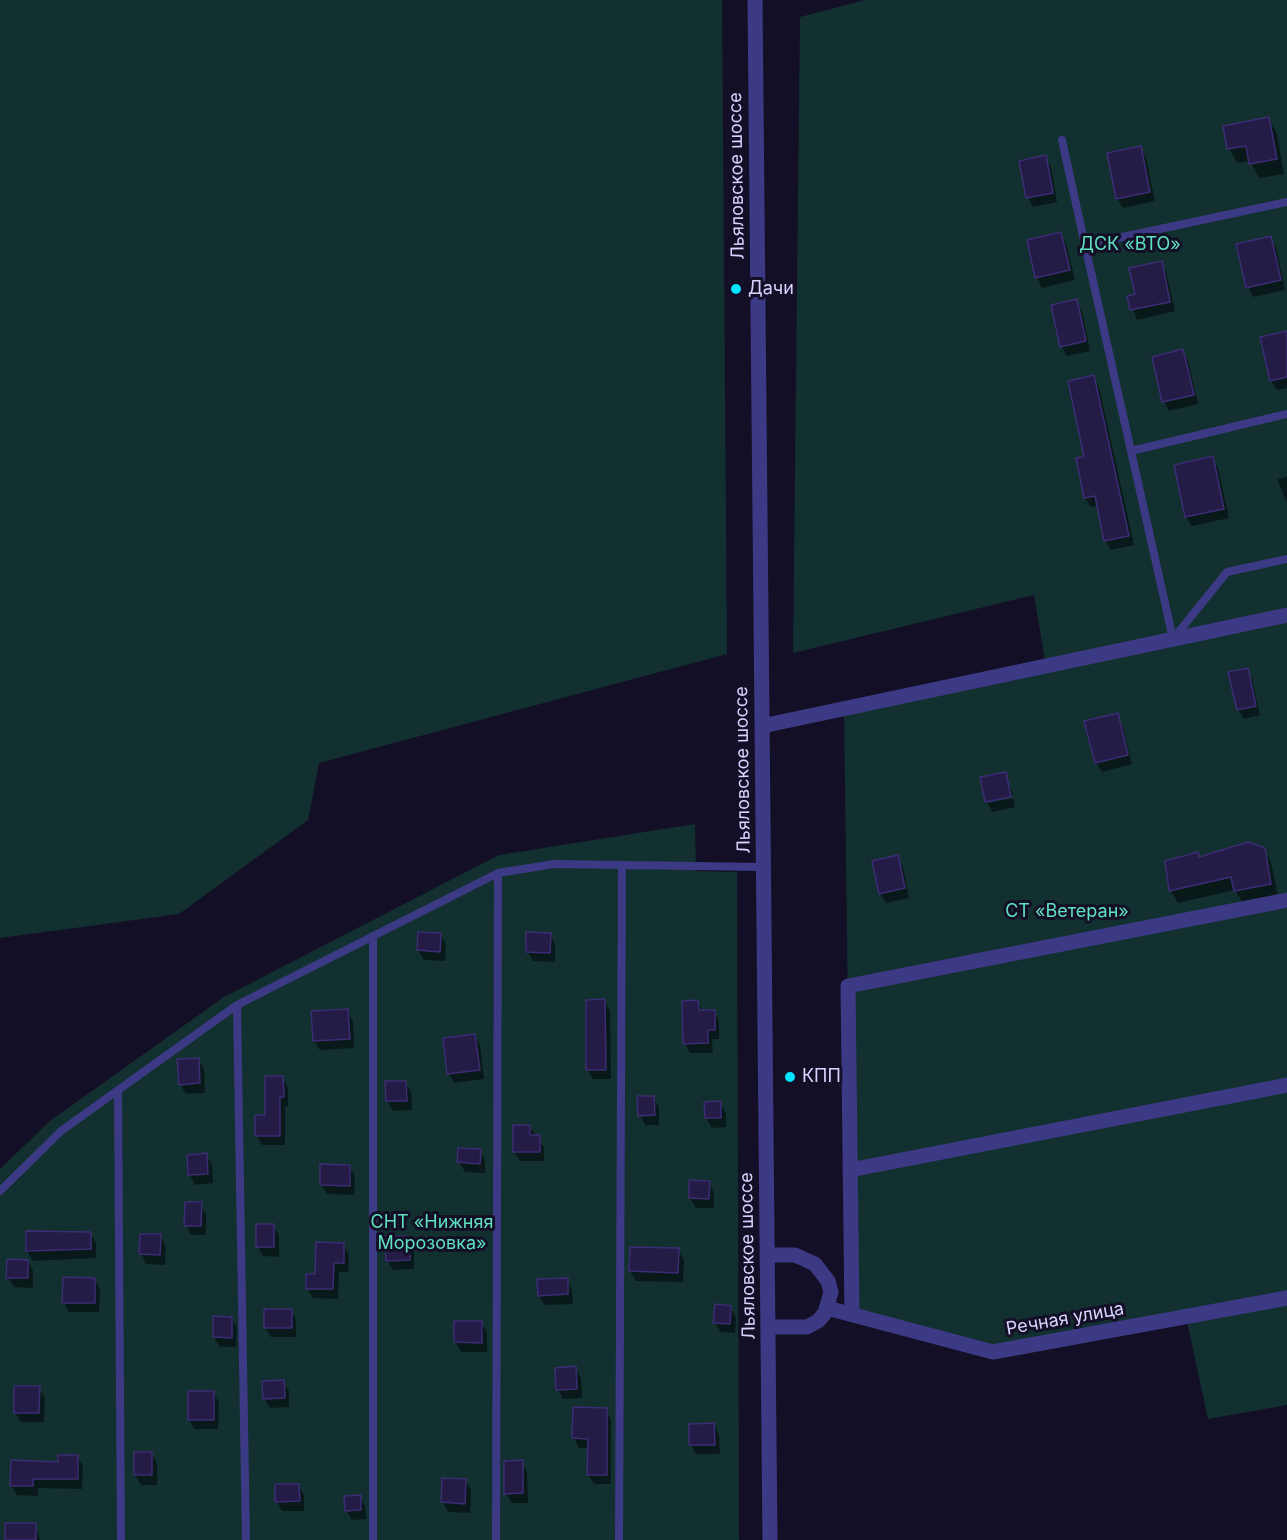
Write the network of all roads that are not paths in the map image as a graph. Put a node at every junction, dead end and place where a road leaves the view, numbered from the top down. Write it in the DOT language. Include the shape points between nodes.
graph roads {
  1 [pos="754,0"];
  2 [pos="1062,140"];
  3 [pos="1287,202"];
  4 [pos="1085,245"];
  5 [pos="1287,414"];
  6 [pos="1131,451"];
  7 [pos="1287,559"];
  8 [pos="1287,615"];
  9 [pos="1173,639"];
  10 [pos="762,726"];
  11 [pos="622,865"];
  12 [pos="763,867"];
  13 [pos="498,873"];
  14 [pos="1287,900"];
  15 [pos="373,936"];
  16 [pos="237,1005"];
  17 [pos="1287,1085"];
  18 [pos="118,1090"];
  19 [pos="850,1170"];
  20 [pos="0,1191"];
  21 [pos="767,1255"];
  22 [pos="1287,1298"];
  23 [pos="827,1308"];
  24 [pos="852,1315"];
  25 [pos="768,1328"];
  26 [pos="121,1540"];
  27 [pos="246,1540"];
  28 [pos="373,1540"];
  29 [pos="496,1540"];
  30 [pos="619,1540"];
  31 [pos="770,1540"];
  1 -- 10 [label="street, Льяловское шоссе"];
  2 -- 4 [label="lane"];
  3 -- 4 [label="lane"];
  4 -- 6 [label="lane"];
  5 -- 6 [label="lane"];
  6 -- 9 [label="lane"];
  7 -- 9 [label="lane" via="1227,572"];
  8 -- 9 [label="street"];
  9 -- 10 [label="street"];
  10 -- 12 [label="street, Льяловское шоссе"];
  11 -- 12 [label="lane"];
  11 -- 13 [label="lane" via="554,864"];
  11 -- 30 [label="lane"];
  12 -- 21 [label="street, Льяловское шоссе"];
  13 -- 15 [label="lane"];
  13 -- 29 [label="lane"];
  14 -- 19 [label="street" via="848,986"];
  15 -- 16 [label="lane"];
  15 -- 28 [label="lane"];
  16 -- 18 [label="lane"];
  16 -- 27 [label="lane"];
  17 -- 19 [label="street"];
  18 -- 20 [label="lane" via="61,1131"];
  18 -- 26 [label="lane"];
  19 -- 24 [label="street"];
  21 -- 23 [label="street" via="795,1255 815,1264 831,1292"];
  21 -- 25 [label="street, Льяловское шоссе"];
  22 -- 24 [label="street, Речная улица" via="993,1352"];
  23 -- 24 [label="street, Речная улица"];
  23 -- 25 [label="street" via="818,1321 807,1327"];
  25 -- 31 [label="street, Льяловское шоссе"];
}
